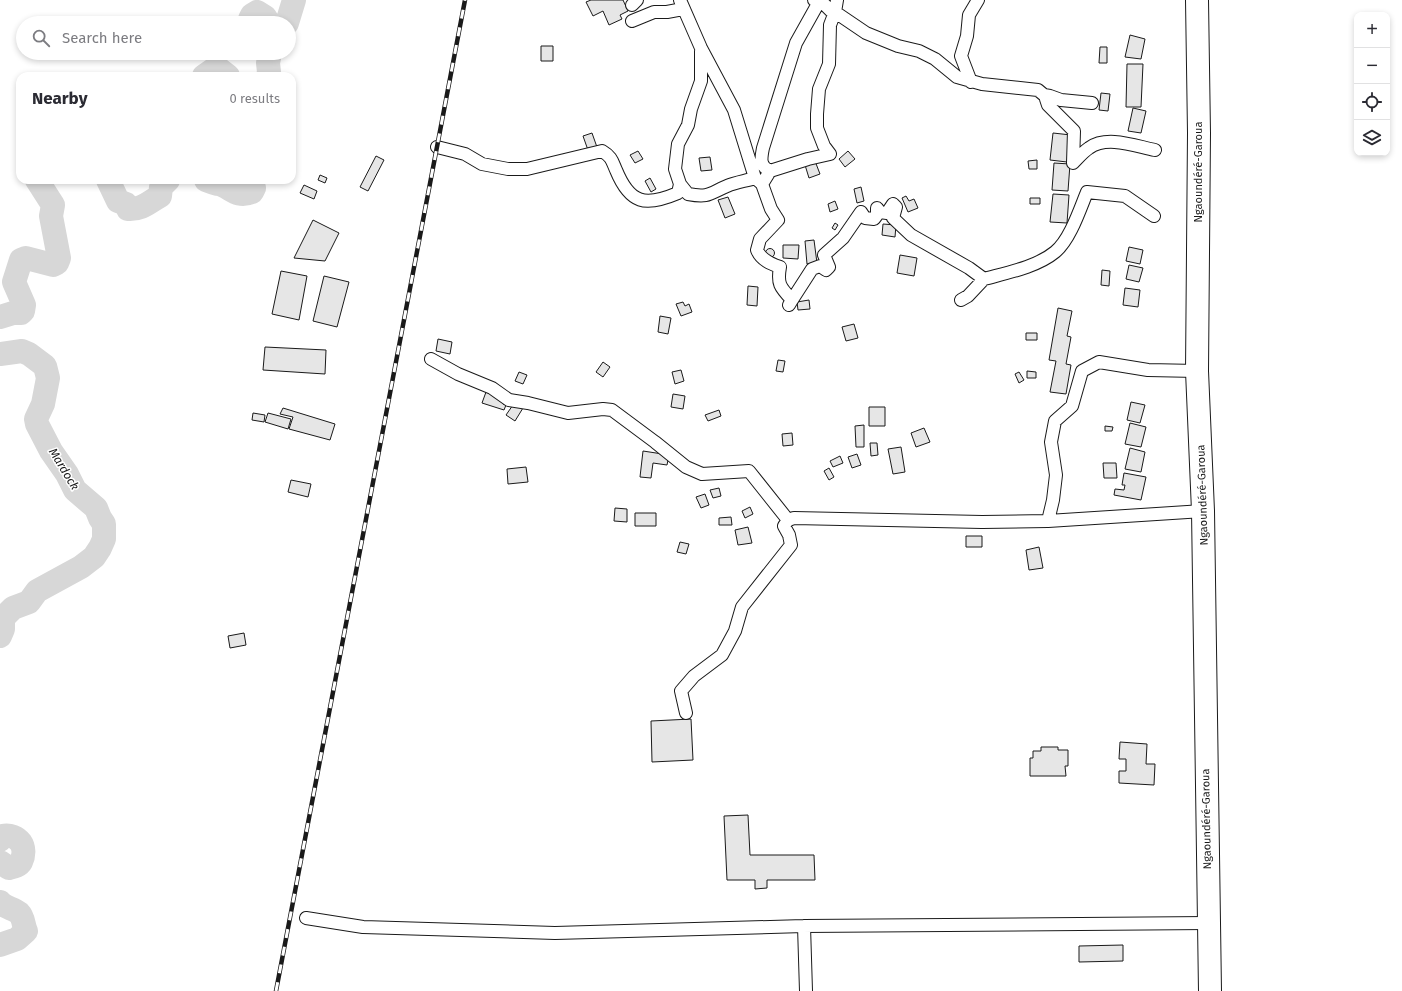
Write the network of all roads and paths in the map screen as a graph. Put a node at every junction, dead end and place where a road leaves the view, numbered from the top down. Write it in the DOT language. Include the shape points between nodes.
graph roads {
  1 [pos="814,0"];
  2 [pos="820,0"];
  3 [pos="838,0"];
  4 [pos="978,0"];
  5 [pos="1197,0"];
  6 [pos="681,5"];
  7 [pos="835,12"];
  8 [pos="632,21"];
  9 [pos="701,48"];
  10 [pos="971,82"];
  11 [pos="1050,96"];
  12 [pos="1092,103"];
  13 [pos="437,147"];
  14 [pos="1155,150"];
  15 [pos="770,171"];
  16 [pos="758,181"];
  17 [pos="680,184"];
  18 [pos="1154,216"];
  19 [pos="984,279"];
  20 [pos="961,300"];
  21 [pos="431,360"];
  22 [pos="1197,371"];
  23 [pos="1203,510"];
  24 [pos="788,520"];
  25 [pos="1048,521"];
  26 [pos="686,713"];
  27 [pos="306,918"];
  28 [pos="1209,923"];
  29 [pos="804,926"];
  30 [pos="806,991"];
  31 [pos="1210,991"];
  1 -- 2 [label="street"];
  2 -- 7 [label="street"];
  2 -- 15 [label="street" via="796,43 763,148 761,162"];
  3 -- 7 [label="street"];
  4 -- 10 [label="street" via="970,15 961,56"];
  5 -- 22 [label="highway, Ngaoundéré-Garoua"];
  6 -- 8 [label="street" via="667,12 654,12"];
  6 -- 9 [label="street"];
  7 -- 10 [label="street" via="866,32 935,59 957,77"];
  7 -- 15 [label="street" via="830,25 829,64 819,89 817,114 817,128 830,154"];
  9 -- 16 [label="street" via="734,110"];
  9 -- 17 [label="street" via="701,81 688,125 678,144 675,169"];
  10 -- 11 [label="street" via="1038,90"];
  11 -- 12 [label="street" via="1061,100"];
  11 -- 14 [label="street" via="1046,99 1048,105 1074,131 1073,163 1089,148 1100,142"];
  13 -- 17 [label="street" via="465,154 482,164 527,169 602,151 612,157 626,190 635,199 652,202 678,193"];
  15 -- 16 [label="street"];
  16 -- 17 [label="street" via="726,186 713,194 698,196 688,194"];
  16 -- 19 [label="street" via="778,220 760,239 757,250 764,259 780,267 778,280 790,302 812,269 820,266 826,270 829,267 824,255 843,238 861,212 865,218 874,219 877,208 887,214 893,204 896,207 893,218 911,236"];
  18 -- 19 [label="street" via="1126,196 1087,192 1072,228 1056,252 1024,268"];
  19 -- 20 [label="street"];
  21 -- 24 [label="street" via="492,388 510,400 568,412 612,410 686,467 702,474 749,471"];
  22 -- 23 [label="highway, Ngaoundéré-Garoua"];
  22 -- 25 [label="street" via="1148,370 1099,362 1082,371 1072,406 1055,420 1051,442 1056,475"];
  23 -- 25 [label="street"];
  23 -- 28 [label="highway, Ngaoundéré-Garoua"];
  24 -- 25 [label="street" via="794,518"];
  24 -- 26 [label="street" via="784,526 791,545 742,606 735,631 722,655 694,676 682,691"];
  27 -- 29 [label="street" via="363,927 555,933"];
  28 -- 29 [label="street"];
  28 -- 31 [label="highway, Ngaoundéré-Garoua"];
  29 -- 30 [label="street"];
}
